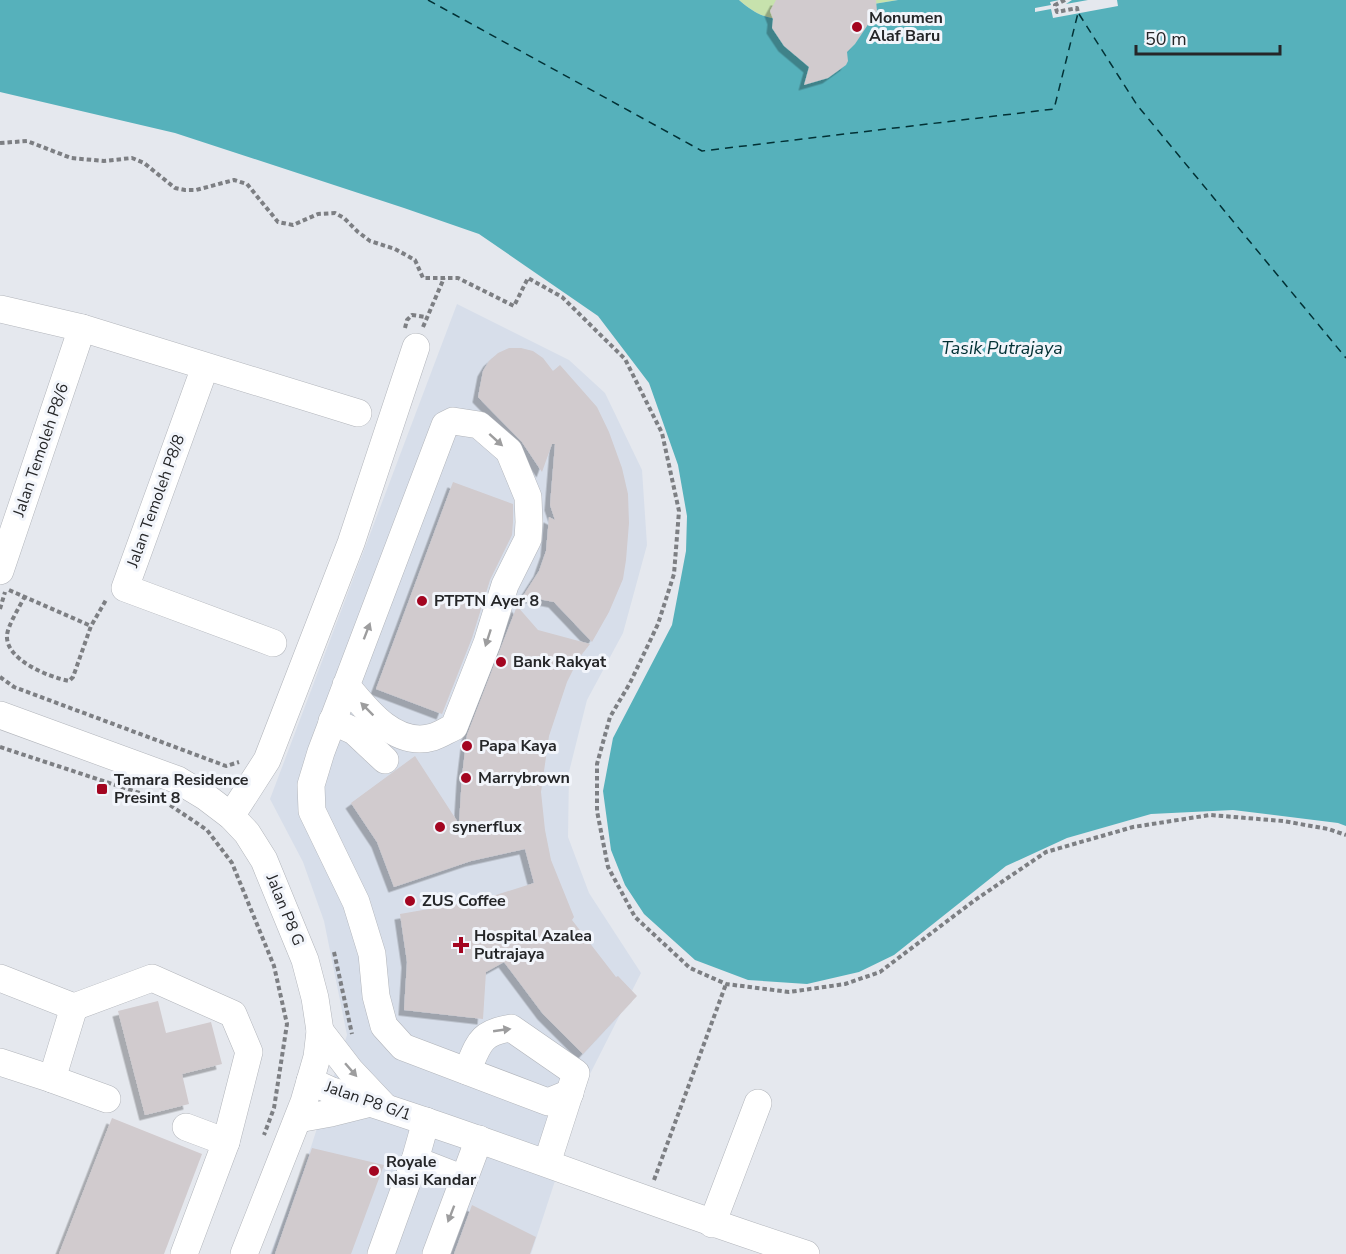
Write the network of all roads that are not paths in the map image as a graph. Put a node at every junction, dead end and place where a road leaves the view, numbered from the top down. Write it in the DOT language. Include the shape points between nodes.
graph roads {
  1 [pos="0,309"];
  2 [pos="82,328"];
  3 [pos="410,338"];
  4 [pos="205,367"];
  5 [pos="358,413"];
  6 [pos="351,543"];
  7 [pos="394,558"];
  8 [pos="3,580"];
  9 [pos="273,643"];
  10 [pos="346,686"];
  11 [pos="0,715"];
  12 [pos="329,731"];
  13 [pos="381,766"];
  14 [pos="231,816"];
  15 [pos="0,978"];
  16 [pos="74,1007"];
  17 [pos="320,1031"];
  18 [pos="0,1062"];
  19 [pos="467,1071"];
  20 [pos="52,1079"];
  21 [pos="310,1081"];
  22 [pos="559,1097"];
  23 [pos="107,1099"];
  24 [pos="758,1103"];
  25 [pos="378,1105"];
  26 [pos="298,1119"];
  27 [pos="426,1121"];
  28 [pos="186,1127"];
  29 [pos="479,1139"];
  30 [pos="226,1142"];
  31 [pos="415,1161"];
  32 [pos="547,1163"];
  33 [pos="464,1179"];
  34 [pos="712,1224"];
  35 [pos="184,1254"];
  36 [pos="244,1254"];
  37 [pos="381,1254"];
  38 [pos="436,1254"];
  39 [pos="806,1254"];
  1 -- 2 [label="street"];
  2 -- 4 [label="street"];
  2 -- 8 [label="street, Jalan Temoleh P8/6"];
  3 -- 6 [label="street"];
  4 -- 5 [label="street"];
  4 -- 9 [label="street, Jalan Temoleh P8/8" via="125,588"];
  6 -- 7 [label="street"];
  6 -- 14 [label="street" via="267,759"];
  10 -- 7 [label="street, one-way"];
  7 -- 10 [label="street, one-way" via="445,425 453,420 479,425 509,452 513,461 528,497 528,539 505,585 454,727 433,737 411,740 384,726"];
  10 -- 12 [label="street"];
  11 -- 14 [label="street, Jalan P8 G" via="178,780"];
  12 -- 13 [label="street" via="354,731"];
  12 -- 19 [label="street" via="311,785 312,811 356,902 372,954 384,1026 403,1047"];
  14 -- 17 [label="street, Jalan P8 G" via="264,860 279,894 305,960"];
  15 -- 16 [label="street"];
  16 -- 20 [label="street"];
  16 -- 30 [label="street" via="152,978 233,1014 249,1052"];
  17 -- 21 [label="street, Jalan P8 G"];
  17 -- 25 [label="street, one-way"];
  18 -- 20 [label="street"];
  19 -- 22 [label="street"];
  19 -- 22 [label="street, one-way" via="480,1041 493,1031 511,1028 576,1073"];
  20 -- 23 [label="street"];
  21 -- 25 [label="street, Jalan P8 G/1"];
  21 -- 26 [label="street, Jalan P8 G"];
  22 -- 32 [label="street" via="553,1113 558,1133"];
  24 -- 34 [label="street"];
  25 -- 26 [label="street"];
  25 -- 27 [label="street, Jalan P8 G/1"];
  26 -- 36 [label="street, Jalan P8 G"];
  27 -- 29 [label="street, Jalan P8 G/1"];
  27 -- 31 [label="street"];
  28 -- 30 [label="street"];
  29 -- 32 [label="street, Jalan P8 G/1"];
  29 -- 33 [label="street"];
  30 -- 35 [label="street"];
  31 -- 33 [label="street"];
  31 -- 37 [label="street"];
  32 -- 34 [label="street, Jalan P8 G/1"];
  33 -- 38 [label="street, one-way"];
  34 -- 39 [label="street, Jalan P8 G/1"];
}
